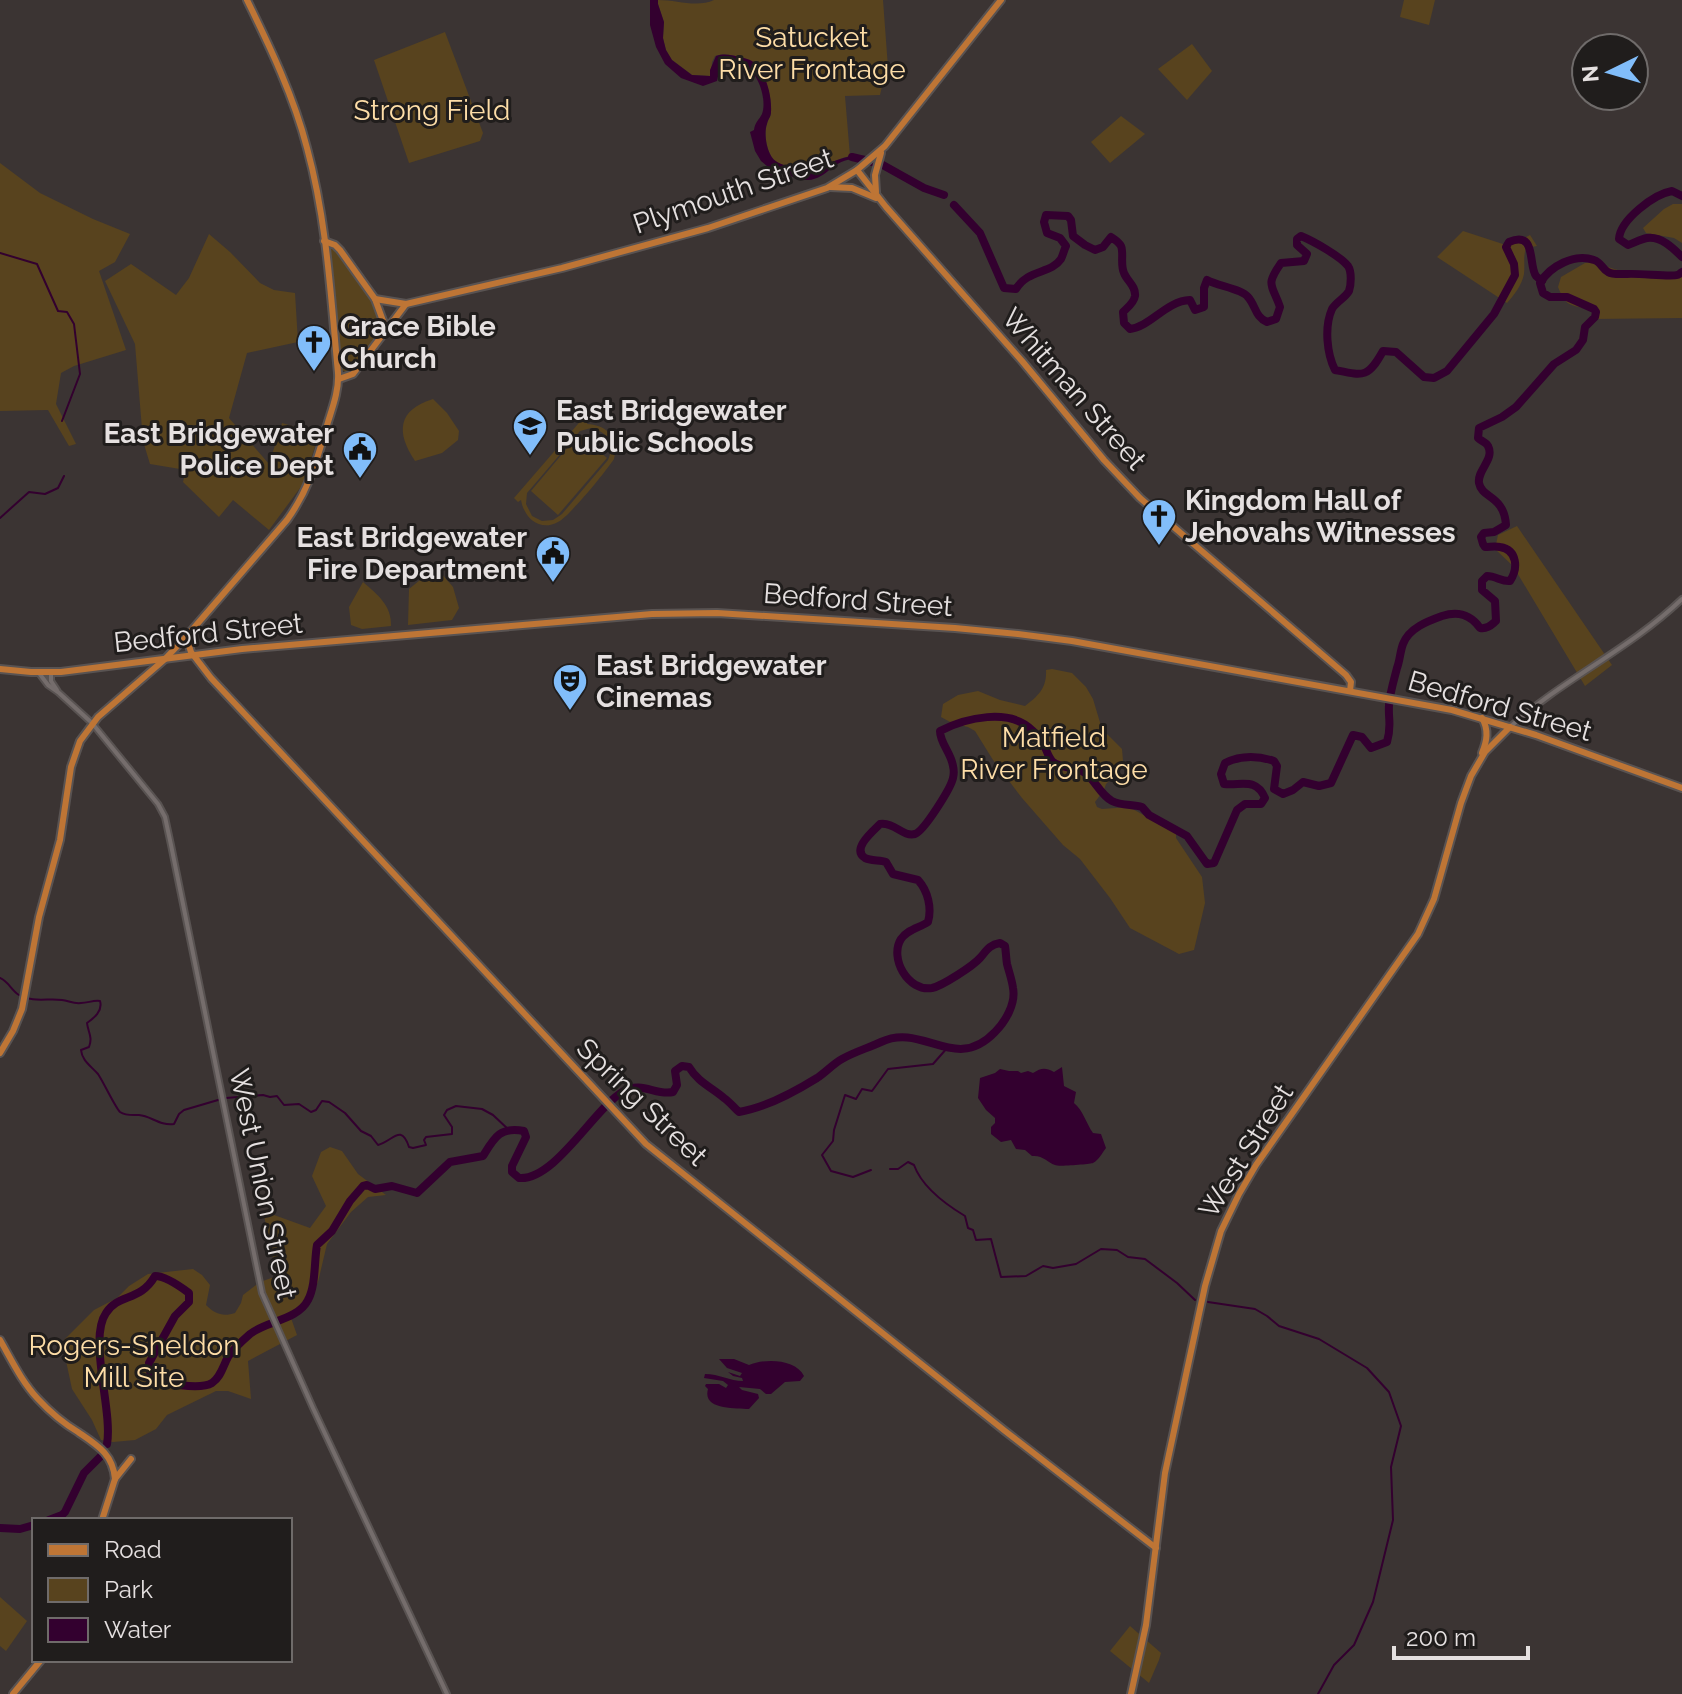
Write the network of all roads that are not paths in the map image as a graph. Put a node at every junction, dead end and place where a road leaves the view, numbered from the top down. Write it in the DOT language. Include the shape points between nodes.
graph roads {
  1 [pos="247,0"];
  2 [pos="1001,0"];
  3 [pos="875,161"];
  4 [pos="859,168"];
  5 [pos="827,188"];
  6 [pos="879,199"];
  7 [pos="324,241"];
  8 [pos="375,299"];
  9 [pos="406,304"];
  10 [pos="386,329"];
  11 [pos="339,379"];
  12 [pos="1682,599"];
  13 [pos="186,637"];
  14 [pos="193,655"];
  15 [pos="165,659"];
  16 [pos="0,669"];
  17 [pos="39,673"];
  18 [pos="51,673"];
  19 [pos="1350,691"];
  20 [pos="58,692"];
  21 [pos="1482,718"];
  22 [pos="92,723"];
  23 [pos="1510,727"];
  24 [pos="1477,764"];
  25 [pos="1682,788"];
  26 [pos="0,1053"];
  27 [pos="0,1340"];
  28 [pos="131,1459"];
  29 [pos="115,1479"];
  30 [pos="103,1518"];
  31 [pos="1156,1548"];
  32 [pos="39,1662"];
  33 [pos="13,1694"];
  34 [pos="447,1694"];
  35 [pos="1131,1694"];
  1 -- 7 [label="main road" via="301,126"];
  2 -- 3 [label="main road, Plymouth Street"];
  3 -- 4 [label="main road, Plymouth Street"];
  3 -- 6 [label="main road"];
  4 -- 5 [label="main road, Plymouth Street"];
  4 -- 6 [label="main road, Whitman Street"];
  5 -- 6 [label="main road" via="858,189"];
  5 -- 9 [label="main road, Plymouth Street" via="651,244"];
  6 -- 19 [label="main road, Whitman Street" via="1140,498 1340,669 1350,680"];
  7 -- 8 [label="main road" via="338,247"];
  7 -- 11 [label="main road"];
  8 -- 9 [label="main road, Plymouth Street"];
  8 -- 10 [label="main road"];
  9 -- 10 [label="main road"];
  10 -- 11 [label="main road" via="353,374"];
  11 -- 13 [label="main road" via="300,502"];
  12 -- 23 [label="street"];
  13 -- 14 [label="main road, Spring Street"];
  13 -- 15 [label="main road"];
  14 -- 15 [label="main road, Bedford Street"];
  14 -- 19 [label="main road, Bedford Street" via="636,615 717,613 1028,635"];
  14 -- 31 [label="main road, Spring Street" via="657,1154"];
  15 -- 18 [label="main road, Bedford Street"];
  15 -- 22 [label="main road"];
  16 -- 17 [label="main road, Bedford Street"];
  17 -- 18 [label="main road, Bedford Street"];
  17 -- 20 [label="street, West Union Street"];
  18 -- 20 [label="street"];
  19 -- 21 [label="main road, Bedford Street"];
  20 -- 22 [label="street, West Union Street"];
  21 -- 23 [label="main road, Bedford Street"];
  21 -- 24 [label="main road" via="1487,735"];
  22 -- 26 [label="main road" via="71,767 25,996"];
  22 -- 34 [label="street, West Union Street" via="165,817 259,1281"];
  23 -- 24 [label="main road, West Street"];
  23 -- 25 [label="main road, Bedford Street"];
  24 -- 31 [label="main road, West Street" via="1418,934 1256,1165 1221,1231 1169,1452"];
  27 -- 29 [label="main road" via="42,1403 98,1445 111,1462"];
  28 -- 29 [label="main road"];
  29 -- 30 [label="main road"];
  31 -- 35 [label="main road, West Street"];
  32 -- 33 [label="main road"];
}
